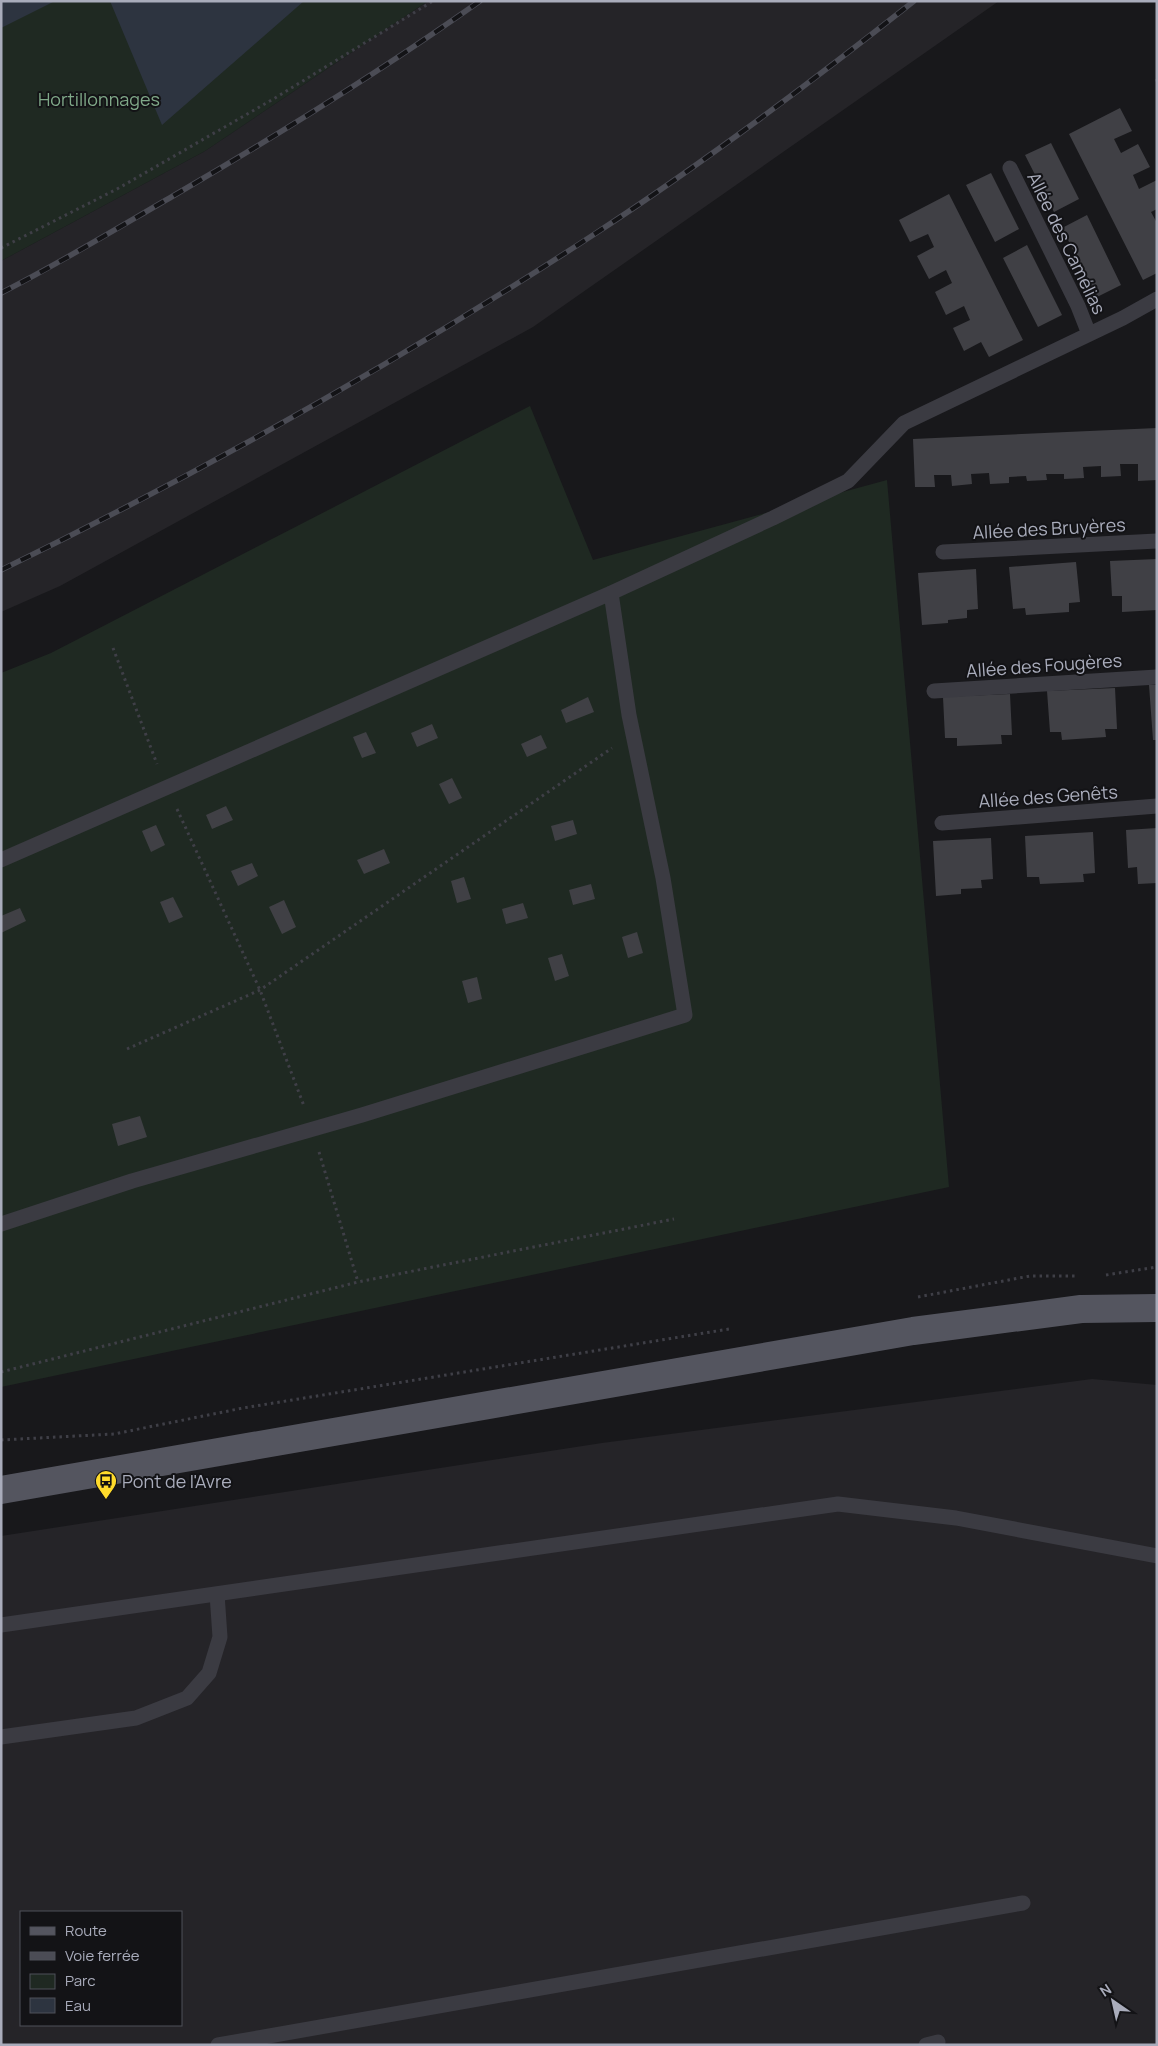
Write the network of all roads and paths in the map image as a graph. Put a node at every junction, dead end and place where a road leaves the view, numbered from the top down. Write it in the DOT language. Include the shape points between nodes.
graph roads {
  1 [pos="433,1"];
  2 [pos="1157,79"];
  3 [pos="1157,83"];
  4 [pos="1010,168"];
  5 [pos="1,248"];
  6 [pos="1157,299"];
  7 [pos="1089,334"];
  8 [pos="1157,541"];
  9 [pos="942,552"];
  10 [pos="611,594"];
  11 [pos="113,648"];
  12 [pos="1157,677"];
  13 [pos="934,691"];
  14 [pos="633,734"];
  15 [pos="167,789"];
  16 [pos="1157,806"];
  17 [pos="942,823"];
  18 [pos="1,860"];
  19 [pos="260,990"];
  20 [pos="128,1048"];
  21 [pos="312,1129"];
  22 [pos="674,1219"];
  23 [pos="1,1224"];
  24 [pos="1157,1267"];
  25 [pos="1079,1276"];
  26 [pos="1098,1277"];
  27 [pos="358,1282"];
  28 [pos="909,1298"];
  29 [pos="1157,1308"];
  30 [pos="736,1328"];
  31 [pos="1,1372"];
  32 [pos="1,1440"];
  33 [pos="1,1490"];
  34 [pos="1157,1556"];
  35 [pos="217,1594"];
  36 [pos="1,1625"];
  37 [pos="1,1737"];
  38 [pos="1023,1903"];
  39 [pos="218,2045"];
  1 -- 5 [label="path" via="275,98 117,189"];
  2 -- 3 [label="path"];
  4 -- 7 [label="lane, Allée des Camélias"];
  6 -- 7 [label="lane"];
  7 -- 10 [label="lane" via="904,423 848,481"];
  8 -- 9 [label="lane, Allée des Bruyères"];
  10 -- 14 [label="lane"];
  10 -- 15 [label="lane"];
  11 -- 15 [label="path"];
  12 -- 13 [label="lane, Allée des Fougères"];
  14 -- 19 [label="path"];
  14 -- 21 [label="lane" via="663,878 685,1015"];
  15 -- 18 [label="lane"];
  15 -- 19 [label="path"];
  16 -- 17 [label="lane, Allée des Genêts"];
  19 -- 20 [label="path"];
  19 -- 21 [label="path"];
  21 -- 23 [label="lane" via="132,1181"];
  21 -- 27 [label="path"];
  22 -- 27 [label="path"];
  24 -- 26 [label="path"];
  25 -- 28 [label="path" via="1030,1276"];
  27 -- 31 [label="path"];
  29 -- 33 [label="main road" via="1081,1309 913,1331"];
  30 -- 32 [label="path" via="243,1408 114,1434"];
  34 -- 35 [label="lane" via="956,1518 838,1504"];
  35 -- 36 [label="lane"];
  35 -- 37 [label="lane" via="220,1637 209,1673 187,1698 136,1718"];
  38 -- 39 [label="lane"];
}
